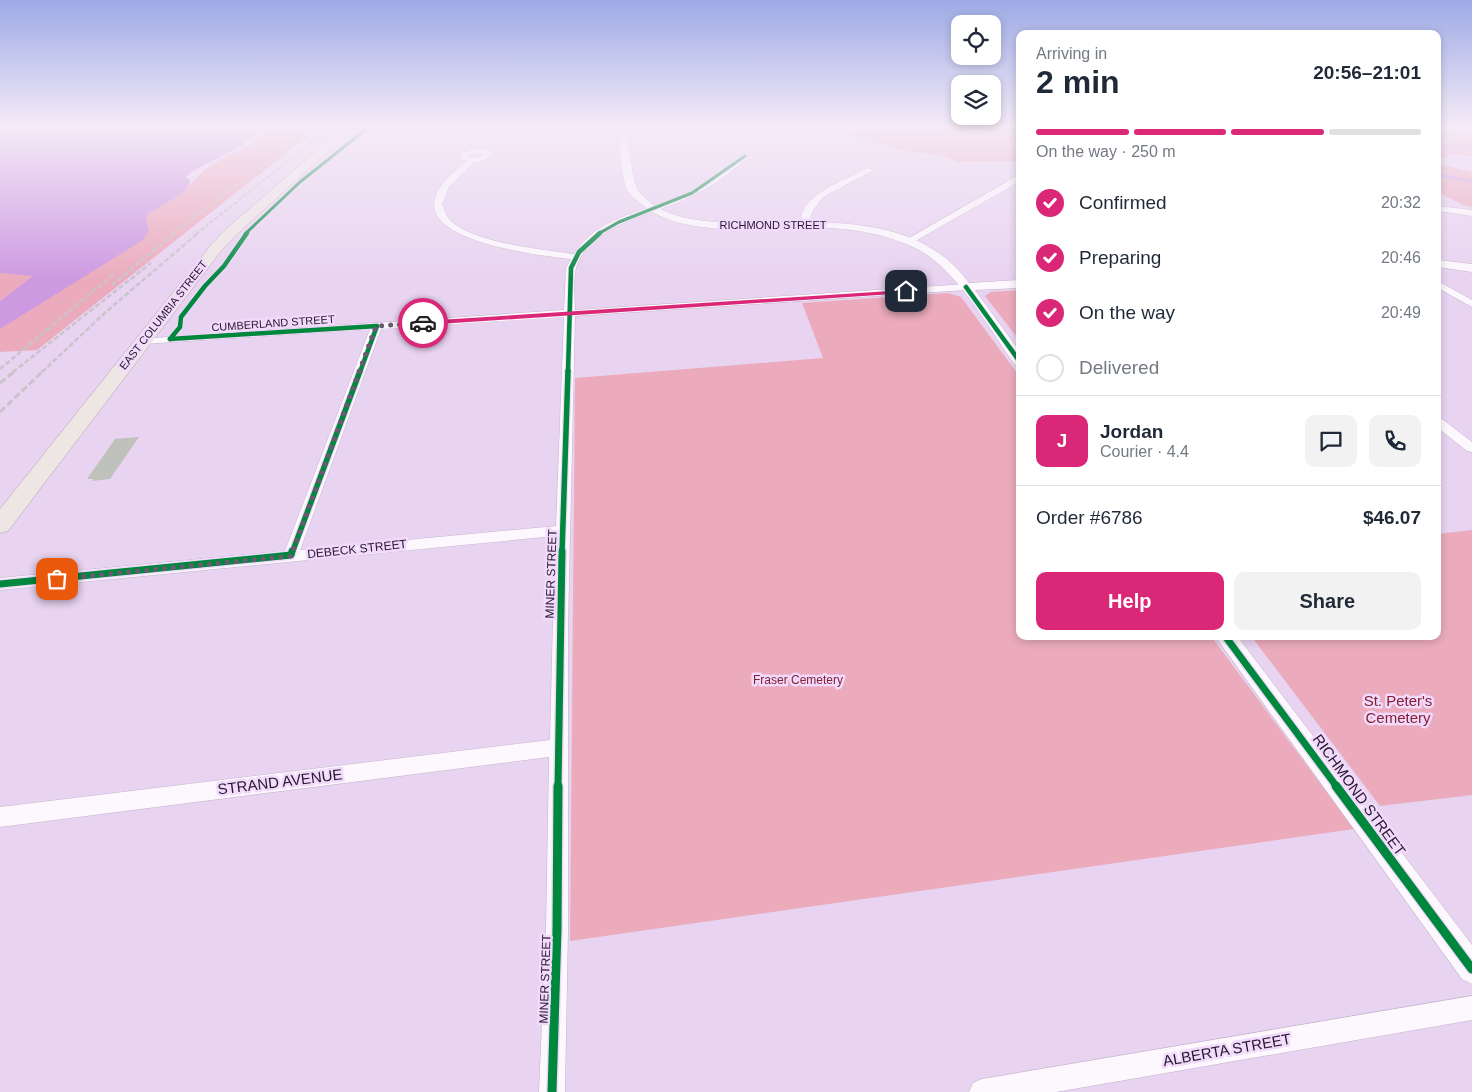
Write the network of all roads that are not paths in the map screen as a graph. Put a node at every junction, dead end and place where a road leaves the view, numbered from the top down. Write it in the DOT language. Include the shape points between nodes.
graph roads {
  1 [pos="292,178"];
  2 [pos="454,178"];
  3 [pos="630,178"];
  4 [pos="713,178"];
  5 [pos="857,178"];
  6 [pos="1016,180"];
  7 [pos="654,208"];
  8 [pos="1441,209"];
  9 [pos="1472,213"];
  10 [pos="805,224"];
  11 [pos="909,241"];
  12 [pos="575,257"];
  13 [pos="1441,264"];
  14 [pos="1472,268"];
  15 [pos="1016,284"];
  16 [pos="1441,286"];
  17 [pos="966,287"];
  18 [pos="1472,304"];
  19 [pos="570,314"];
  20 [pos="376,326"];
  21 [pos="143,341"];
  22 [pos="1016,356"];
  23 [pos="1441,424"];
  24 [pos="1472,448"];
  25 [pos="0,525"];
  26 [pos="564,530"];
  27 [pos="291,556"];
  28 [pos="0,584"];
  29 [pos="1228,640"];
  30 [pos="559,748"];
  31 [pos="0,817"];
  32 [pos="1472,969"];
  33 [pos="1472,1008"];
  34 [pos="552,1092"];
  35 [pos="982,1092"];
  1 -- 21 [label="main road, EAST COLUMBIA STREET" via="216,248"];
  2 -- 12 [label="street" via="441,191 438,205 443,217 460,230 522,250"];
  3 -- 7 [label="street, RICHMOND STREET" via="632,190 638,198"];
  4 -- 7 [label="street" via="690,194"];
  5 -- 10 [label="street" via="829,189 814,200 806,214"];
  6 -- 11 [label="street"];
  7 -- 10 [label="street, RICHMOND STREET" via="698,223 729,226"];
  7 -- 12 [label="street" via="608,228 592,238"];
  8 -- 9 [label="street"];
  10 -- 11 [label="street, RICHMOND STREET" via="862,228"];
  11 -- 17 [label="street, RICHMOND STREET" via="934,253"];
  12 -- 19 [label="street, MINER STREET" via="571,268"];
  13 -- 14 [label="street"];
  15 -- 17 [label="street, CUMBERLAND STREET"];
  16 -- 18 [label="street"];
  17 -- 19 [label="street, CUMBERLAND STREET"];
  17 -- 22 [label="street, RICHMOND STREET"];
  19 -- 20 [label="street, CUMBERLAND STREET"];
  19 -- 26 [label="street, MINER STREET"];
  20 -- 21 [label="street, CUMBERLAND STREET"];
  20 -- 27 [label="street"];
  21 -- 25 [label="main road, EAST COLUMBIA STREET"];
  23 -- 24 [label="street"];
  26 -- 27 [label="street, DEBECK STREET"];
  26 -- 30 [label="street, MINER STREET"];
  27 -- 28 [label="street, DEBECK STREET"];
  29 -- 32 [label="street, RICHMOND STREET"];
  30 -- 31 [label="street, STRAND AVENUE"];
  30 -- 34 [label="street, MINER STREET" via="558,930"];
  33 -- 35 [label="street, ALBERTA STREET"];
}
